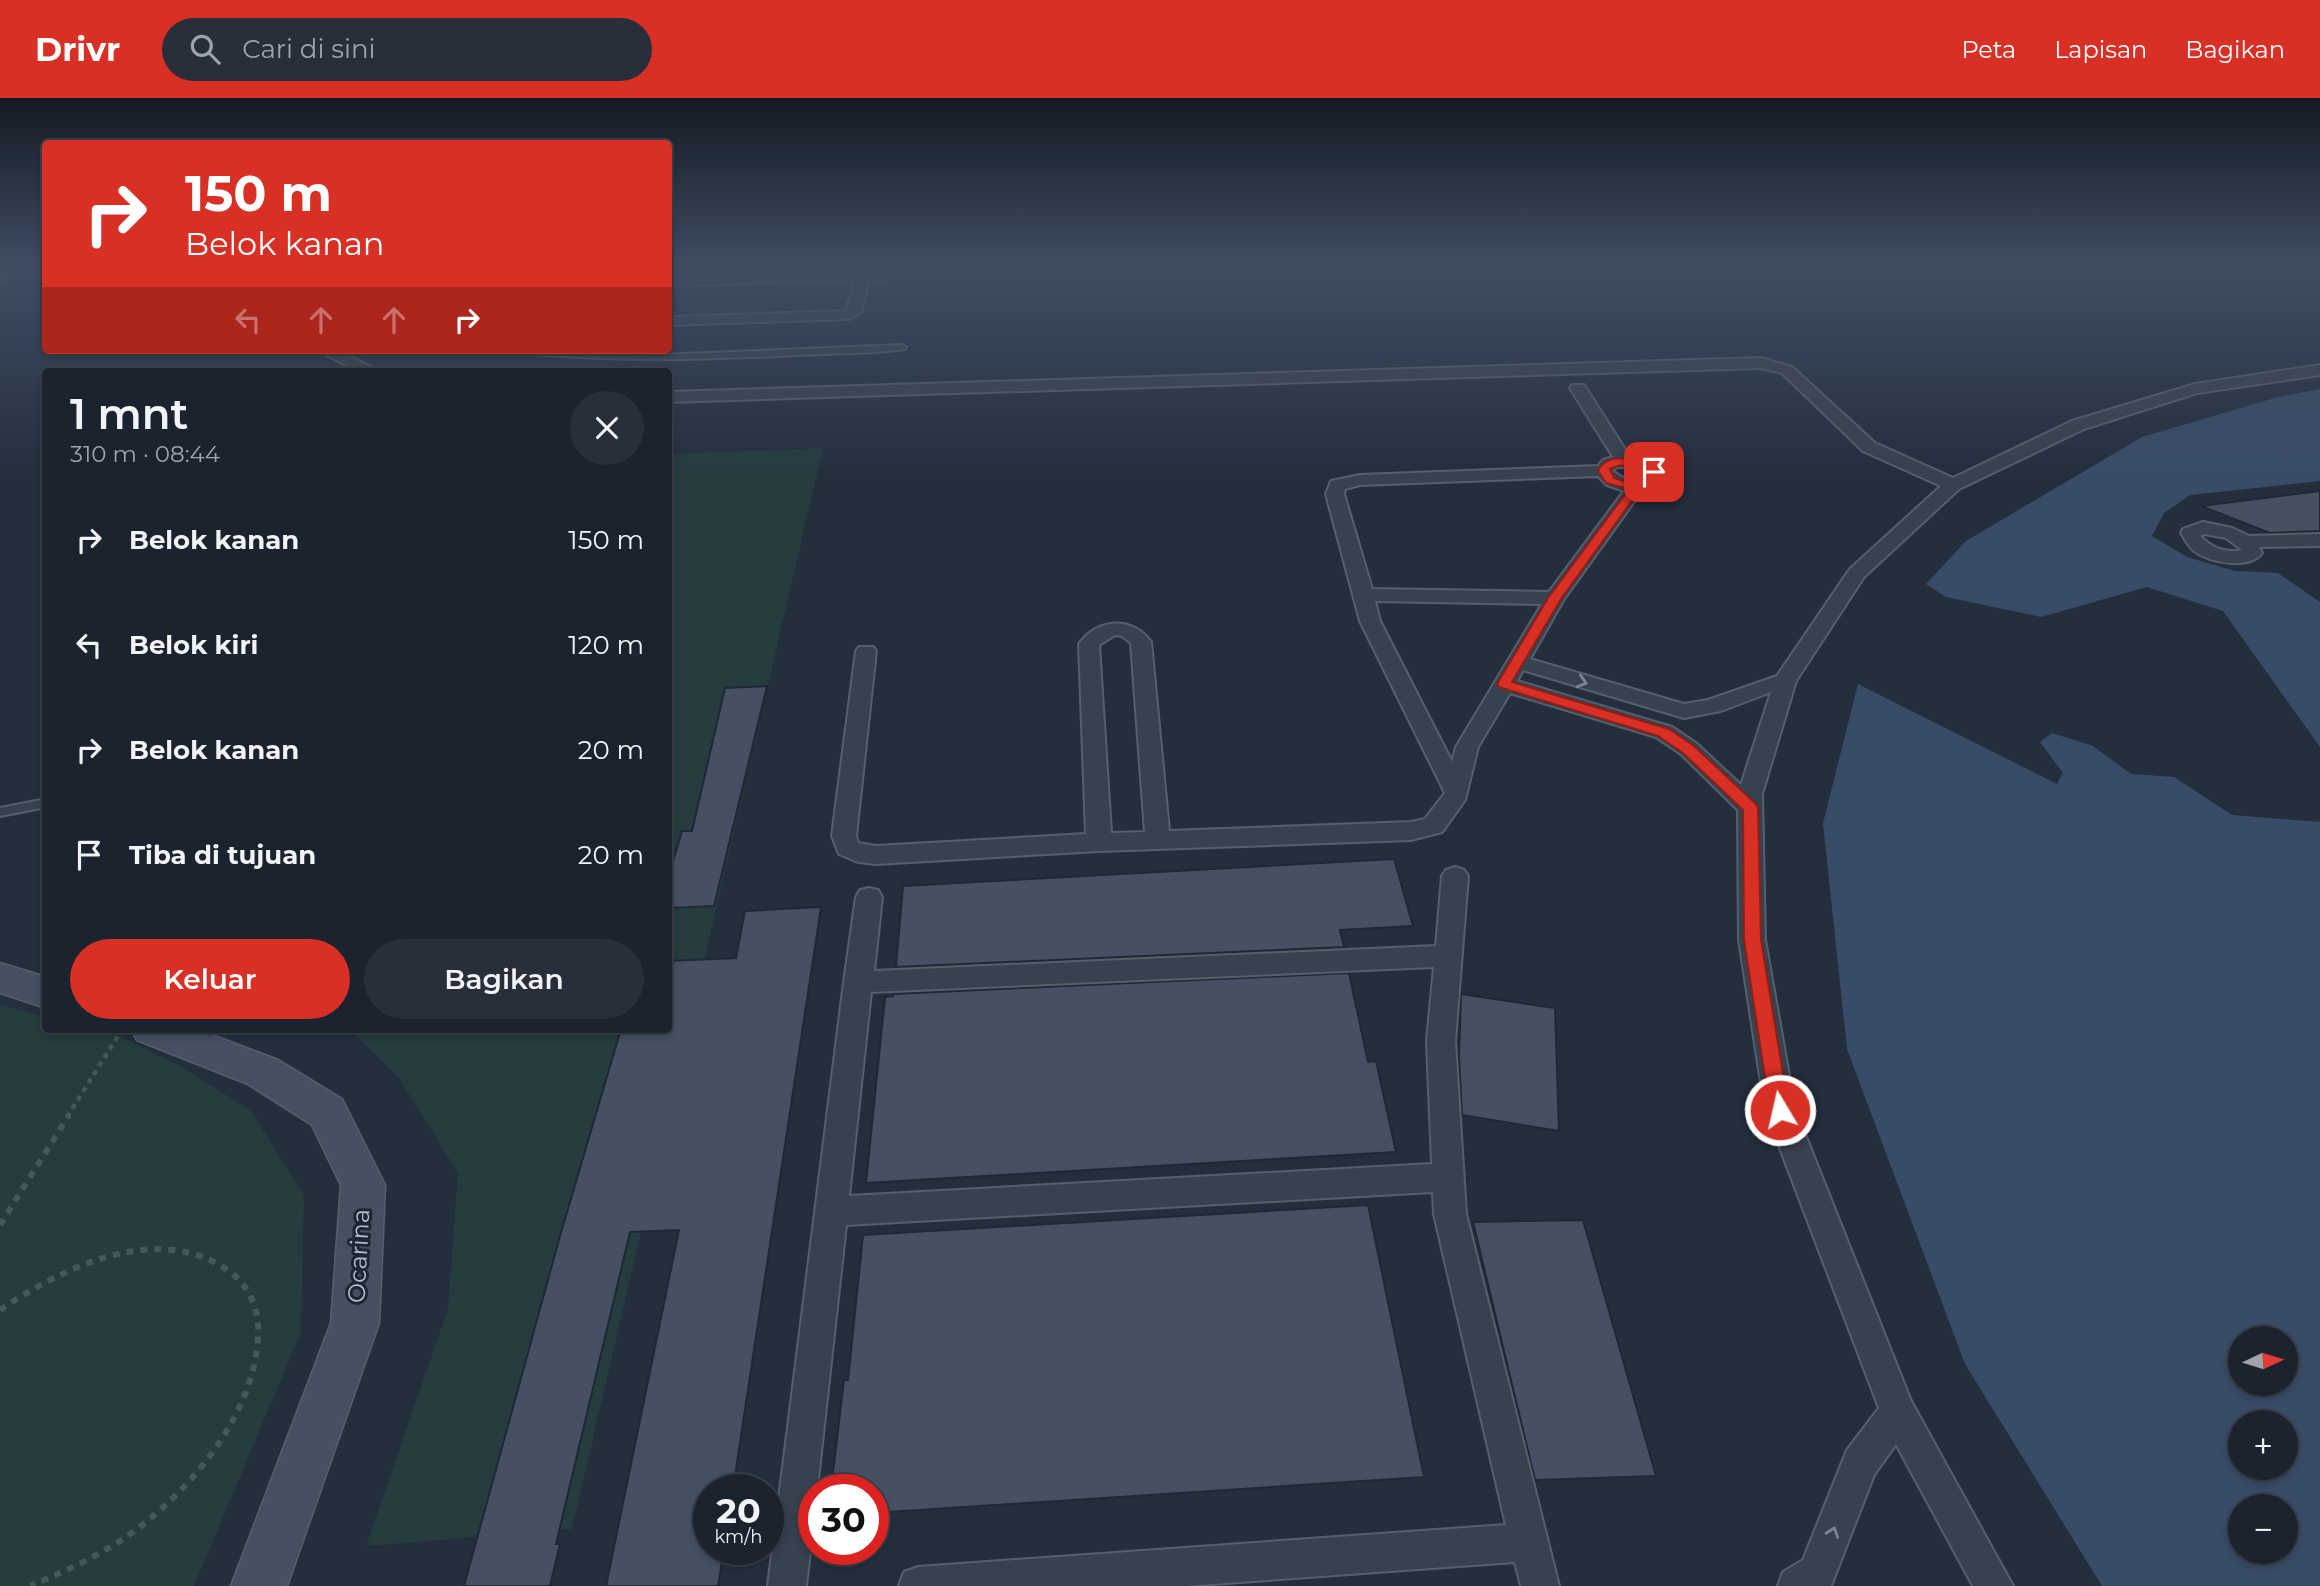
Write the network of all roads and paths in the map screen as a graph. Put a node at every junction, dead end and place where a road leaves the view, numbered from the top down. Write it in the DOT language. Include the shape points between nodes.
graph roads {
  1 [pos="902,347"];
  2 [pos="333,354"];
  3 [pos="547,354"];
  4 [pos="364,368"];
  5 [pos="2320,370"];
  6 [pos="1578,388"];
  7 [pos="672,397"];
  8 [pos="1624,461"];
  9 [pos="1603,471"];
  10 [pos="1953,485"];
  11 [pos="1636,487"];
  12 [pos="2320,540"];
  13 [pos="2248,542"];
  14 [pos="1364,595"];
  15 [pos="1555,598"];
  16 [pos="866,651"];
  17 [pos="1517,662"];
  18 [pos="1785,681"];
  19 [pos="1504,684"];
  20 [pos="1457,794"];
  21 [pos="42,804"];
  22 [pos="1751,808"];
  23 [pos="0,812"];
  24 [pos="1158,841"];
  25 [pos="1099,842"];
  26 [pos="1455,876"];
  27 [pos="869,897"];
  28 [pos="1448,956"];
  29 [pos="0,978"];
  30 [pos="858,982"];
  31 [pos="42,992"];
  32 [pos="120,1033"];
  33 [pos="161,1033"];
  34 [pos="1448,1177"];
  35 [pos="831,1211"];
  36 [pos="0,1225"];
  37 [pos="0,1310"];
  38 [pos="1898,1412"];
  39 [pos="1530,1542"];
  40 [pos="30,1586"];
  41 [pos="258,1586"];
  42 [pos="787,1586"];
  43 [pos="918,1586"];
  44 [pos="1540,1586"];
  45 [pos="1797,1586"];
  46 [pos="1994,1586"];
  1 -- 3 [label="lane" via="644,358"];
  2 -- 4 [label="street"];
  5 -- 10 [label="street" via="2195,390 2078,425"];
  6 -- 8 [label="street"];
  7 -- 10 [label="street" via="1761,363 1787,370 1869,447"];
  8 -- 9 [label="street" via="1609,464"];
  8 -- 11 [label="street" via="1642,464 1657,477 1652,484"];
  9 -- 11 [label="street" via="1618,484"];
  9 -- 14 [label="street" via="1360,480 1336,485"];
  10 -- 18 [label="street" via="1857,573"];
  11 -- 15 [label="street"];
  12 -- 13 [label="street"];
  14 -- 15 [label="street"];
  14 -- 20 [label="street" via="1370,621"];
  15 -- 17 [label="street"];
  16 -- 25 [label="street" via="844,836 848,848 876,855"];
  17 -- 18 [label="street, one-way" via="1684,711"];
  17 -- 19 [label="street"];
  18 -- 22 [label="street" via="1750,794"];
  19 -- 20 [label="street" via="1467,747"];
  19 -- 22 [label="street" via="1664,732"];
  20 -- 24 [label="street" via="1433,826 1410,831"];
  21 -- 23 [label="lane"];
  22 -- 38 [label="street" via="1752,940 1780,1110"];
  24 -- 25 [label="street"];
  24 -- 25 [label="street" via="1141,642 1127,629 1095,635 1088,644"];
  26 -- 28 [label="street"];
  27 -- 30 [label="street"];
  28 -- 30 [label="street"];
  28 -- 34 [label="street" via="1441,1041"];
  29 -- 31 [label="street"];
  30 -- 35 [label="street"];
  32 -- 36 [label="path"];
  33 -- 41 [label="street, Ocarina" via="263,1072 327,1112 363,1185 355,1323"];
  34 -- 35 [label="street"];
  34 -- 39 [label="street" via="1450,1214"];
  35 -- 42 [label="street"];
  37 -- 40 [label="path" via="24,1293 86,1264 144,1250 195,1252 233,1271 255,1304 258,1350 240,1406 203,1464 149,1519 81,1565"];
  45 -- 38 [label="street, one-way" via="1818,1573 1860,1463"];
  38 -- 46 [label="street"];
  39 -- 43 [label="street"];
  39 -- 44 [label="street"];
}
